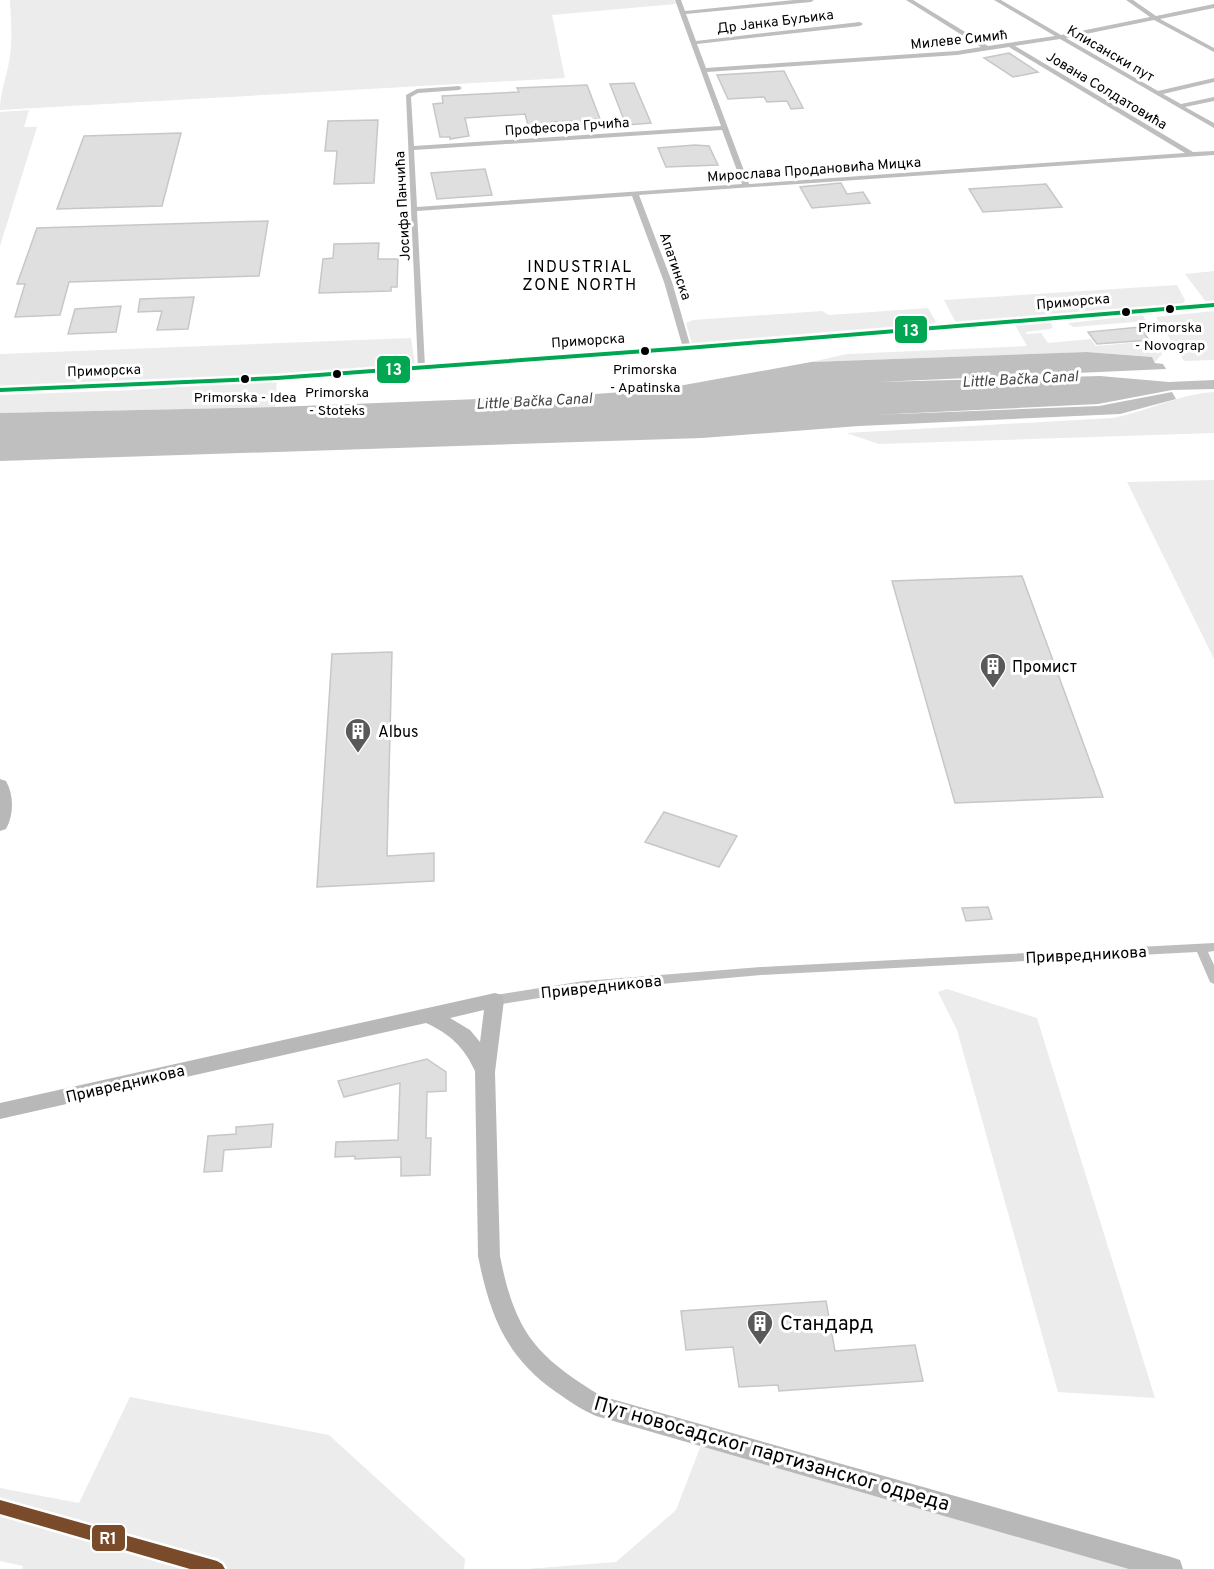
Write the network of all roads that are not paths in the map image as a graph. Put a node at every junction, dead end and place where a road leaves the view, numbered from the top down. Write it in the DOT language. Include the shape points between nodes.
graph roads {
  1 [pos="678,0"];
  2 [pos="811,0"];
  3 [pos="909,0"];
  4 [pos="997,0"];
  5 [pos="1129,0"];
  6 [pos="1214,6"];
  7 [pos="683,13"];
  8 [pos="1155,18"];
  9 [pos="860,24"];
  10 [pos="1060,37"];
  11 [pos="693,43"];
  12 [pos="1011,46"];
  13 [pos="988,49"];
  14 [pos="1214,50"];
  15 [pos="703,70"];
  16 [pos="1214,80"];
  17 [pos="459,88"];
  18 [pos="1157,93"];
  19 [pos="1214,99"];
  20 [pos="1180,106"];
  21 [pos="1214,126"];
  22 [pos="724,128"];
  23 [pos="411,147"];
  24 [pos="1214,153"];
  25 [pos="1191,154"];
  26 [pos="746,186"];
  27 [pos="635,194"];
  28 [pos="415,209"];
  29 [pos="1214,305"];
  30 [pos="687,348"];
  31 [pos="421,367"];
  32 [pos="0,390"];
  33 [pos="2,793"];
  34 [pos="0,825"];
  35 [pos="1214,947"];
  36 [pos="1201,948"];
  37 [pos="1214,979"];
  38 [pos="495,1000"];
  39 [pos="426,1015"];
  40 [pos="485,1072"];
  41 [pos="0,1111"];
  42 [pos="1171,1569"];
  1 -- 7 [label="street"];
  2 -- 7 [label="street"];
  3 -- 13 [label="street"];
  4 -- 10 [label="street, Клисански пут"];
  5 -- 8 [label="street"];
  6 -- 8 [label="street, Милеве Симић"];
  7 -- 11 [label="street"];
  8 -- 10 [label="street, Милеве Симић"];
  8 -- 14 [label="street"];
  9 -- 11 [label="street, Др Јанка Буљика"];
  10 -- 12 [label="street, Милеве Симић"];
  10 -- 18 [label="street, Клисански пут"];
  11 -- 15 [label="street"];
  12 -- 13 [label="street, Милеве Симић"];
  12 -- 25 [label="street, Јована Солдатовића"];
  13 -- 15 [label="street, Милеве Симић"];
  15 -- 22 [label="street"];
  16 -- 18 [label="street"];
  17 -- 23 [label="street, Јосифа Панчића" via="417,91 408,96"];
  18 -- 20 [label="street, Клисански пут"];
  19 -- 20 [label="street"];
  20 -- 21 [label="street, Клисански пут"];
  22 -- 23 [label="street, Професора Грчића"];
  22 -- 26 [label="street"];
  23 -- 28 [label="street, Јосифа Панчића"];
  24 -- 25 [label="street, Мирослава Продановића Мицка"];
  25 -- 26 [label="street, Мирослава Продановића Мицка"];
  26 -- 27 [label="street, Мирослава Продановића Мицка"];
  27 -- 28 [label="street, Мирослава Продановића Мицка"];
  27 -- 30 [label="street, Апатинска" via="668,282"];
  28 -- 31 [label="street, Јосифа Панчића"];
  29 -- 30 [label="street, Приморска"];
  30 -- 31 [label="street, Приморска"];
  31 -- 32 [label="street, Приморска" via="277,378"];
  33 -- 34 [label="street"];
  35 -- 36 [label="street, Привредникова"];
  36 -- 37 [label="street"];
  36 -- 38 [label="street, Привредникова" via="761,971 584,986"];
  38 -- 39 [label="street, Привредникова"];
  38 -- 40 [label="street, Пут новосадског партизанског одреда"];
  39 -- 40 [label="street" via="462,1032"];
  39 -- 41 [label="street, Привредникова"];
  40 -- 42 [label="street, Пут новосадског партизанског одреда" via="489,1256 494,1286 502,1314 515,1338 534,1364 560,1384 596,1405"];
}
